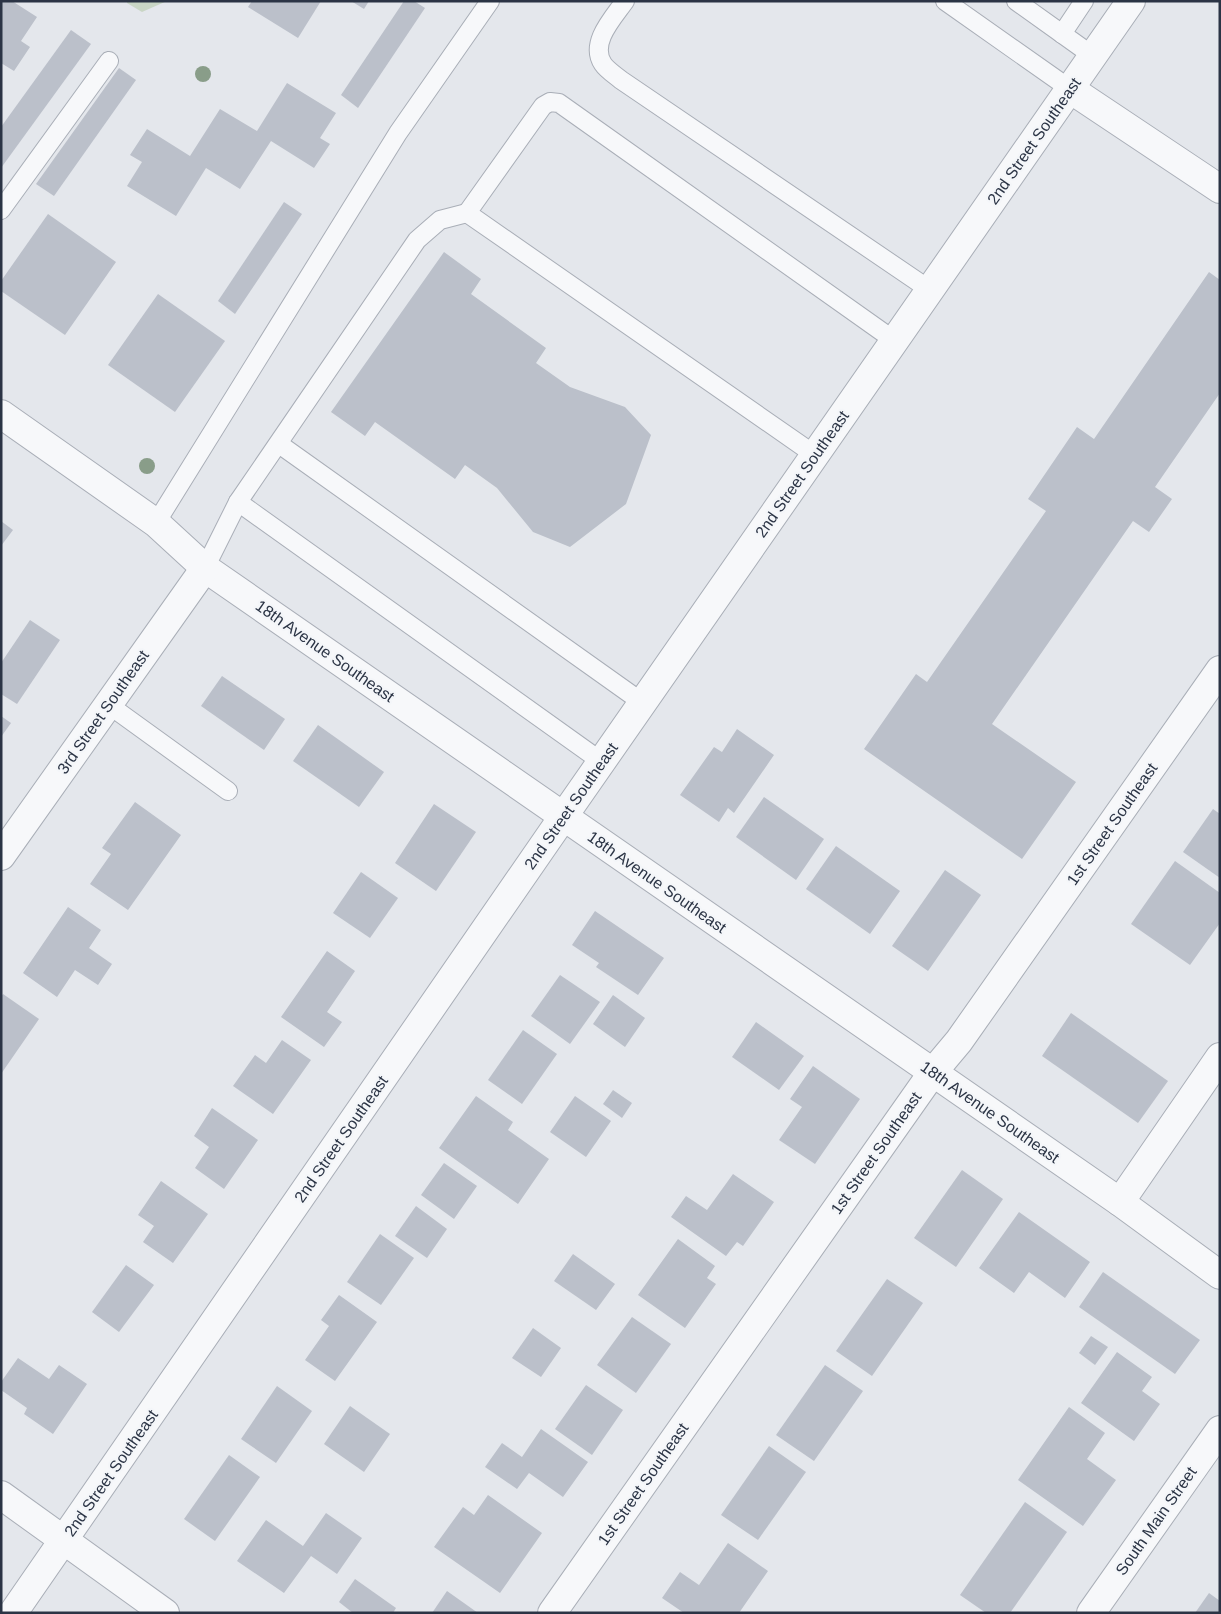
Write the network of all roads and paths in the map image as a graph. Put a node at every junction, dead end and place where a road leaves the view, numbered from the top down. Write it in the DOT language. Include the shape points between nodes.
graph roads {
  1 [pos="490,1"];
  2 [pos="625,1"];
  3 [pos="945,1"];
  4 [pos="1016,1"];
  5 [pos="1084,1"];
  6 [pos="1132,1"];
  7 [pos="1062,34"];
  8 [pos="1094,56"];
  9 [pos="109,61"];
  10 [pos="1070,89"];
  11 [pos="1220,189"];
  12 [pos="1,210"];
  13 [pos="467,213"];
  14 [pos="930,290"];
  15 [pos="895,340"];
  16 [pos="1,414"];
  17 [pos="279,444"];
  18 [pos="815,455"];
  19 [pos="238,502"];
  20 [pos="156,523"];
  21 [pos="205,568"];
  22 [pos="1220,670"];
  23 [pos="643,703"];
  24 [pos="108,705"];
  25 [pos="602,762"];
  26 [pos="228,791"];
  27 [pos="563,817"];
  28 [pos="1,856"];
  29 [pos="1220,1057"];
  30 [pos="933,1072"];
  31 [pos="1120,1202"];
  32 [pos="1220,1275"];
  33 [pos="1220,1430"];
  34 [pos="1,1495"];
  35 [pos="64,1540"];
  36 [pos="13,1613"];
  37 [pos="165,1613"];
  38 [pos="552,1613"];
  39 [pos="1092,1613"];
  1 -- 20 [label="lane" via="398,134"];
  2 -- 14 [label="lane" via="604,31 598,48 603,63 621,80"];
  3 -- 10 [label="lane"];
  4 -- 7 [label="lane"];
  5 -- 7 [label="lane"];
  6 -- 8 [label="street, 2nd Street Southeast"];
  7 -- 8 [label="lane"];
  8 -- 10 [label="street, 2nd Street Southeast"];
  9 -- 12 [label="lane"];
  10 -- 11 [label="street"];
  10 -- 14 [label="street, 2nd Street Southeast"];
  13 -- 15 [label="lane" via="543,106 550,102 559,103"];
  13 -- 17 [label="lane" via="440,220 417,240"];
  13 -- 18 [label="lane"];
  14 -- 15 [label="street, 2nd Street Southeast"];
  15 -- 18 [label="street, 2nd Street Southeast"];
  16 -- 20 [label="street, 18th Avenue Southeast"];
  17 -- 19 [label="lane"];
  17 -- 23 [label="lane"];
  18 -- 23 [label="street, 2nd Street Southeast"];
  19 -- 21 [label="lane"];
  19 -- 25 [label="lane"];
  20 -- 21 [label="street, 18th Avenue Southeast"];
  21 -- 24 [label="street, 3rd Street Southeast"];
  21 -- 27 [label="street, 18th Avenue Southeast"];
  22 -- 30 [label="street, 1st Street Southeast" via="959,1041"];
  23 -- 25 [label="street, 2nd Street Southeast"];
  24 -- 26 [label="lane"];
  24 -- 28 [label="street, 3rd Street Southeast"];
  25 -- 27 [label="street, 2nd Street Southeast"];
  27 -- 30 [label="street, 18th Avenue Southeast"];
  27 -- 35 [label="street, 2nd Street Southeast"];
  29 -- 31 [label="street"];
  30 -- 31 [label="street, 18th Avenue Southeast"];
  30 -- 38 [label="street, 1st Street Southeast"];
  31 -- 32 [label="street, 18th Avenue Southeast"];
  33 -- 39 [label="street, South Main Street"];
  34 -- 35 [label="street"];
  35 -- 36 [label="street, 2nd Street Southeast"];
  35 -- 37 [label="street"];
}
